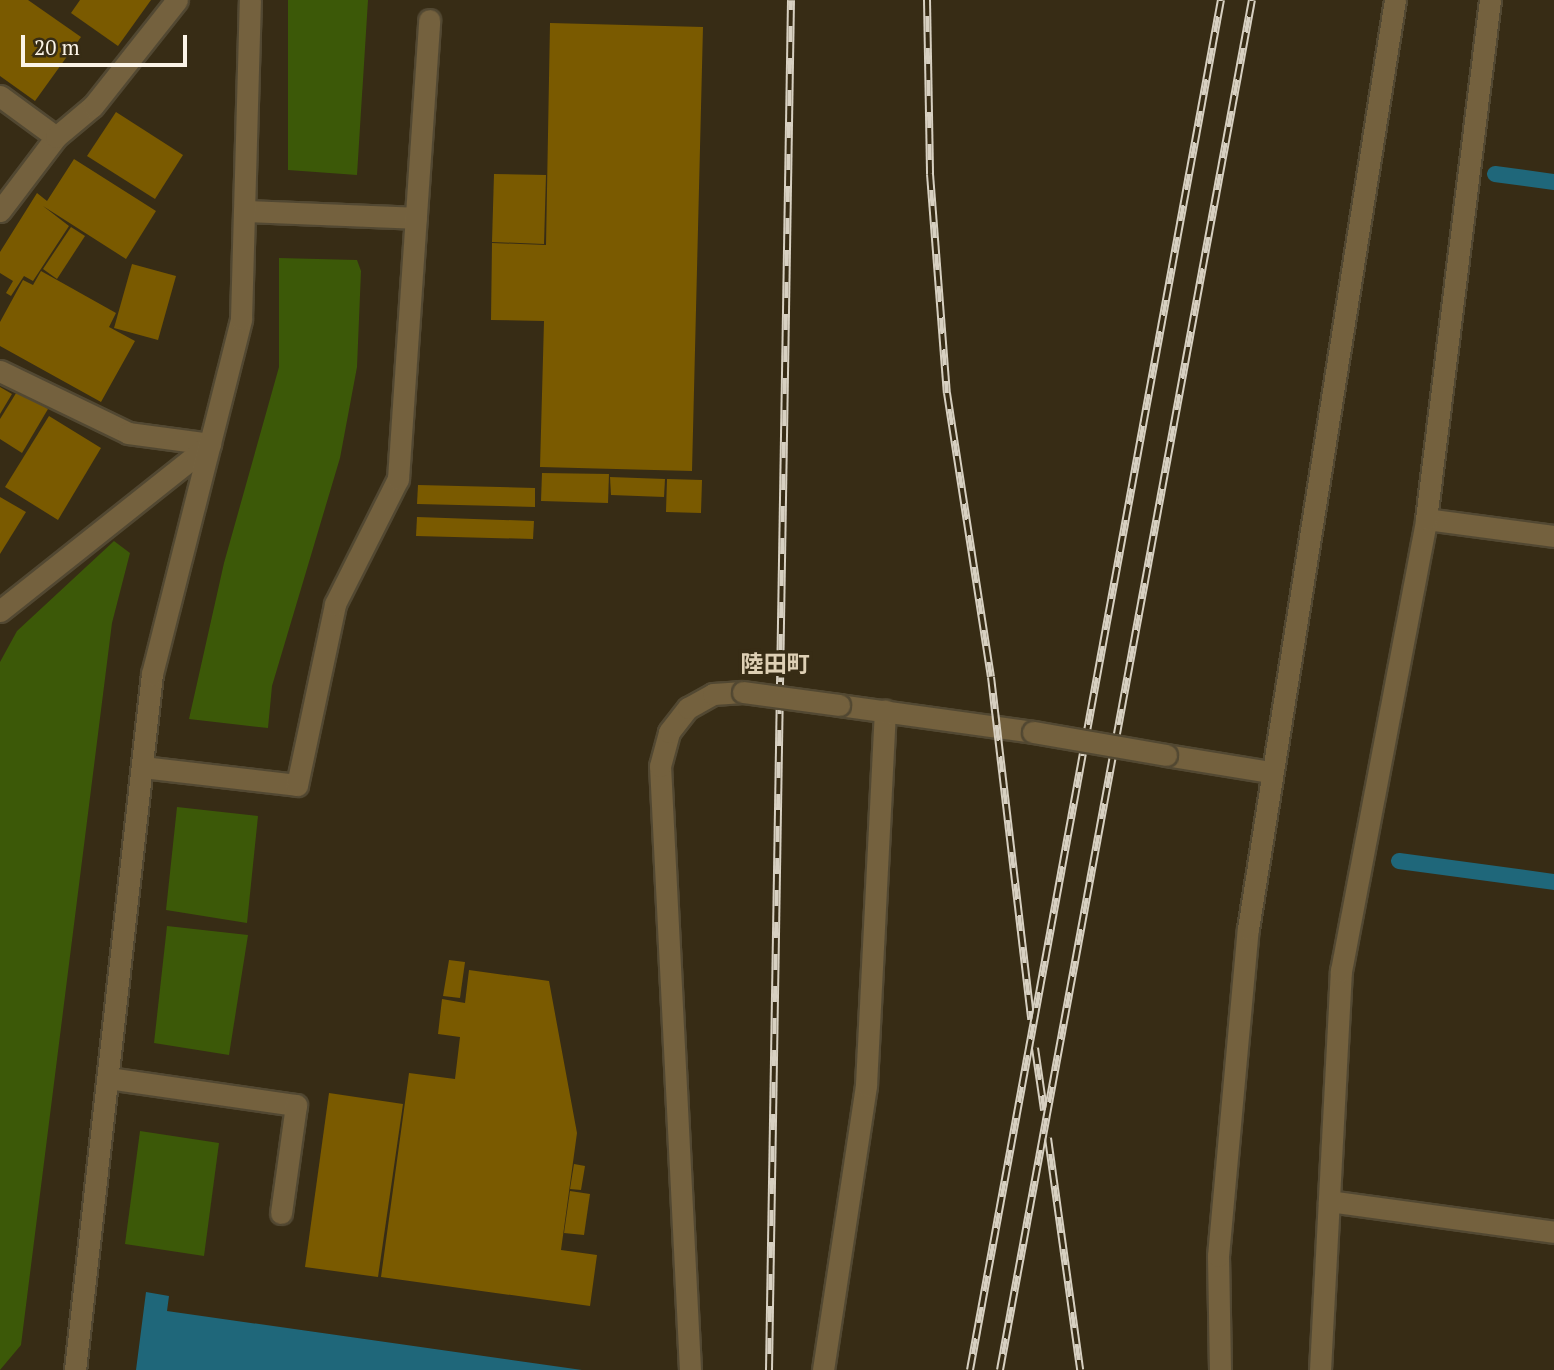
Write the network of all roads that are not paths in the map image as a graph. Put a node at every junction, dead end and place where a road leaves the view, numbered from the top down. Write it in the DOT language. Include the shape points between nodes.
graph roads {
  1 [pos="177,0"];
  2 [pos="250,0"];
  3 [pos="1395,0"];
  4 [pos="1490,0"];
  5 [pos="429,20"];
  6 [pos="0,96"];
  7 [pos="55,137"];
  8 [pos="0,211"];
  9 [pos="244,211"];
  10 [pos="416,218"];
  11 [pos="0,371"];
  12 [pos="210,444"];
  13 [pos="1426,519"];
  14 [pos="1554,536"];
  15 [pos="0,611"];
  16 [pos="885,710"];
  17 [pos="142,767"];
  18 [pos="1270,772"];
  19 [pos="108,1078"];
  20 [pos="1329,1201"];
  21 [pos="281,1213"];
  22 [pos="1554,1232"];
  23 [pos="75,1370"];
  24 [pos="690,1370"];
  25 [pos="822,1370"];
  26 [pos="1220,1370"];
  27 [pos="1320,1370"];
  1 -- 7 [label="street" via="93,106"];
  2 -- 9 [label="street"];
  3 -- 18 [label="street"];
  4 -- 13 [label="street"];
  5 -- 10 [label="street"];
  6 -- 7 [label="street"];
  7 -- 8 [label="street"];
  9 -- 10 [label="street"];
  9 -- 12 [label="street" via="241,319"];
  10 -- 17 [label="street" via="398,479 335,604 297,785"];
  11 -- 12 [label="street" via="128,433"];
  12 -- 15 [label="street"];
  12 -- 17 [label="street" via="152,674"];
  13 -- 14 [label="street"];
  13 -- 20 [label="street" via="1340,971"];
  16 -- 18 [label="street, bridge"];
  16 -- 24 [label="street, bridge" via="743,692 713,694 688,708 669,732 660,766"];
  16 -- 25 [label="street" via="866,1085"];
  17 -- 19 [label="street"];
  18 -- 26 [label="street" via="1227,1136 1218,1256"];
  19 -- 21 [label="street" via="296,1105"];
  19 -- 23 [label="street"];
  20 -- 22 [label="street"];
  20 -- 27 [label="street"];
}
